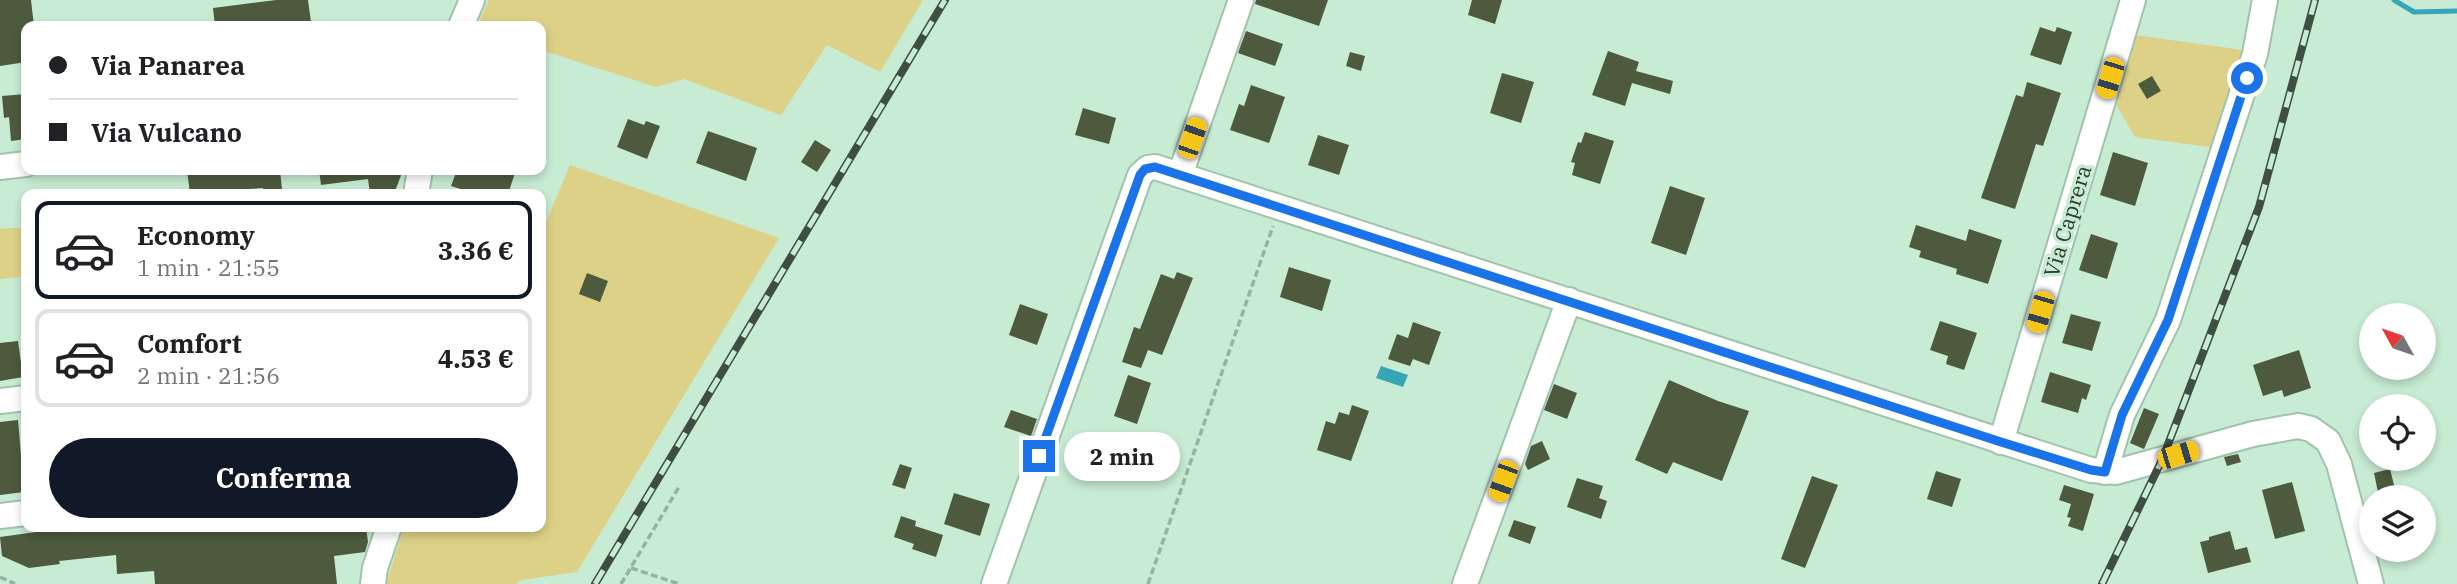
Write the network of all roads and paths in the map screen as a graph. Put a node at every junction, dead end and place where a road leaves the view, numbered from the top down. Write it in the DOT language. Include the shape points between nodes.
graph roads {
  1 [pos="472,0"];
  2 [pos="1241,0"];
  3 [pos="2133,0"];
  4 [pos="2265,0"];
  5 [pos="463,21"];
  6 [pos="21,165"];
  7 [pos="0,167"];
  8 [pos="1180,175"];
  9 [pos="1280,206"];
  10 [pos="1569,300"];
  11 [pos="21,399"];
  12 [pos="0,401"];
  13 [pos="2001,442"];
  14 [pos="2105,472"];
  15 [pos="679,487"];
  16 [pos="21,514"];
  17 [pos="0,516"];
  18 [pos="387,532"];
  19 [pos="630,568"];
  20 [pos="0,577"];
  21 [pos="15,584"];
  22 [pos="373,584"];
  23 [pos="621,584"];
  24 [pos="679,584"];
  25 [pos="993,584"];
  26 [pos="1148,584"];
  27 [pos="1465,584"];
  28 [pos="2371,584"];
  1 -- 5 [label="street"];
  2 -- 8 [label="street"];
  3 -- 13 [label="street, Via Caprera"];
  4 -- 14 [label="street" via="2255,54 2168,320 2122,415"];
  6 -- 7 [label="street"];
  8 -- 9 [label="street"];
  8 -- 25 [label="street" via="1155,167 1140,175"];
  9 -- 10 [label="street"];
  9 -- 26 [label="path"];
  10 -- 13 [label="street"];
  10 -- 27 [label="street"];
  11 -- 12 [label="street"];
  13 -- 14 [label="street"];
  14 -- 28 [label="street" via="2253,434 2298,426 2311,429 2328,441 2339,464"];
  15 -- 19 [label="path"];
  16 -- 17 [label="street"];
  18 -- 22 [label="street"];
  19 -- 23 [label="path"];
  19 -- 24 [label="path"];
  20 -- 21 [label="path"];
}
